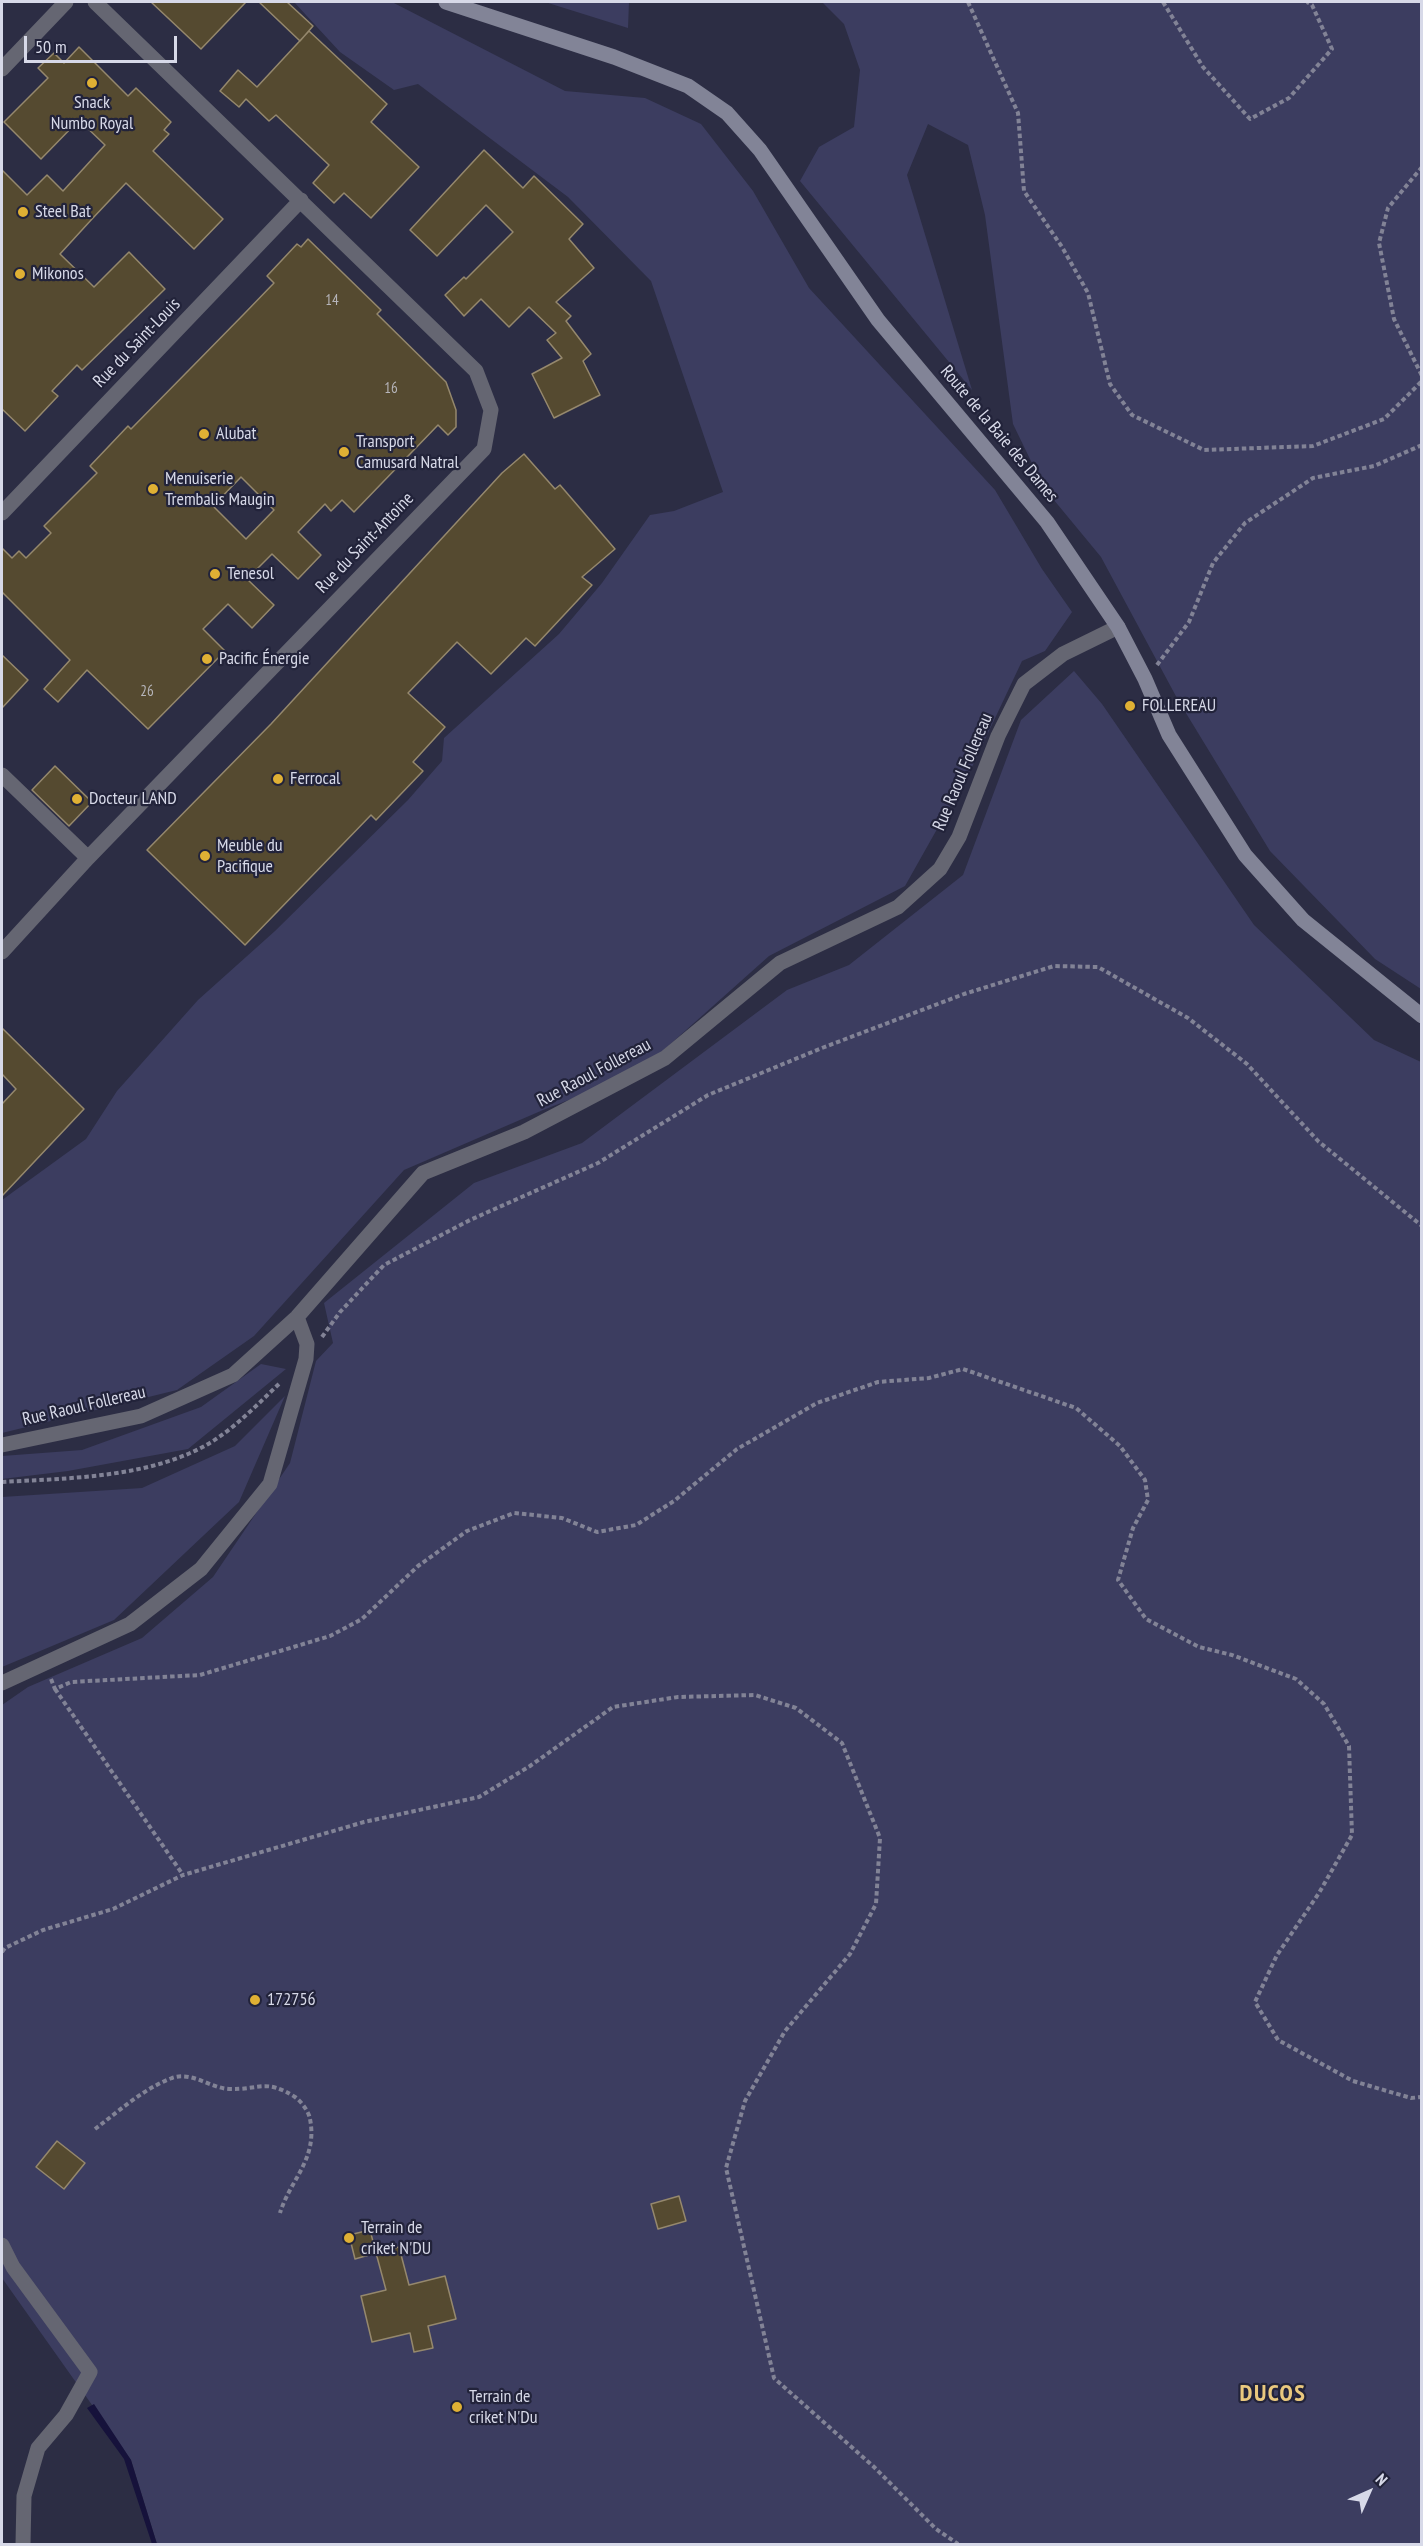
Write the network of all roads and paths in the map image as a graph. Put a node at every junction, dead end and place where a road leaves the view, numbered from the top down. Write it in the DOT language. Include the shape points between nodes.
graph roads {
  1 [pos="66,2"];
  2 [pos="95,2"];
  3 [pos="446,2"];
  4 [pos="968,2"];
  5 [pos="1163,2"];
  6 [pos="1307,2"];
  7 [pos="2,69"];
  8 [pos="1422,167"];
  9 [pos="301,200"];
  10 [pos="1422,376"];
  11 [pos="1422,381"];
  12 [pos="1422,445"];
  13 [pos="2,513"];
  14 [pos="1118,627"];
  15 [pos="1145,679"];
  16 [pos="2,775"];
  17 [pos="88,858"];
  18 [pos="2,952"];
  19 [pos="1422,1016"];
  20 [pos="1422,1227"];
  21 [pos="297,1317"];
  22 [pos="306,1359"];
  23 [pos="284,1379"];
  24 [pos="2,1445"];
  25 [pos="2,1482"];
  26 [pos="43,1662"];
  27 [pos="2,1681"];
  28 [pos="55,1689"];
  29 [pos="183,1875"];
  30 [pos="2,1952"];
  31 [pos="1422,2097"];
  32 [pos="95,2129"];
  33 [pos="280,2213"];
  34 [pos="2,2245"];
  35 [pos="23,2544"];
  36 [pos="958,2544"];
  1 -- 7 [label="street"];
  2 -- 9 [label="street, Rue du Saint-Antoine"];
  3 -- 14 [label="main road, Route de la Baie des Dames" via="614,57 688,86 727,113 760,150 878,320 1047,522"];
  4 -- 11 [label="path" via="1018,113 1024,191 1088,293 1110,384 1132,415 1204,450 1313,446 1384,418"];
  5 -- 6 [label="path" via="1203,67 1250,120 1289,98 1332,49 1312,5"];
  8 -- 10 [label="path" via="1388,208 1379,243 1394,319"];
  9 -- 13 [label="street, Rue du Saint-Louis"];
  9 -- 17 [label="street, Rue du Saint-Antoine" via="476,371 491,410 484,449"];
  12 -- 15 [label="path" via="1374,466 1313,478 1245,523 1213,563 1189,622"];
  14 -- 15 [label="main road, Route de la Baie des Dames"];
  14 -- 21 [label="street, Rue Raoul Follereau" via="1063,654 1024,684 998,736 959,837 940,868 898,907 780,963 665,1058 524,1132 423,1173"];
  15 -- 19 [label="main road, Route de la Baie des Dames" via="1169,735 1245,855 1303,920"];
  16 -- 17 [label="street"];
  17 -- 18 [label="street, Rue du Saint-Antoine"];
  20 -- 22 [label="path" via="1318,1142 1247,1064 1188,1018 1098,967 1054,966 964,994 708,1095 598,1162 441,1235 384,1265 340,1312"];
  21 -- 22 [label="street" via="307,1344"];
  21 -- 24 [label="street, Rue Raoul Follereau" via="232,1375 141,1416"];
  22 -- 26 [label="street" via="270,1484 201,1569 130,1624"];
  23 -- 25 [label="path" via="219,1437 167,1464 71,1478"];
  26 -- 27 [label="street"];
  26 -- 28 [label="path"];
  28 -- 29 [label="path"];
  28 -- 31 [label="path" via="71,1682 200,1675 330,1636 362,1618 418,1566 467,1532 514,1513 562,1518 597,1532 636,1525 674,1501 737,1449 817,1403 878,1382 929,1378 963,1369 1076,1408 1120,1446 1139,1471 1145,1480 1148,1500 1133,1528 1118,1580 1146,1619 1199,1647 1296,1679 1324,1704 1349,1746 1352,1835 1277,1955 1255,2002 1278,2040 1353,2082 1411,2098"];
  29 -- 30 [label="path" via="113,1910 43,1930"];
  29 -- 36 [label="path" via="364,1822 479,1797 614,1707 678,1697 755,1695 796,1708 842,1743 880,1838 876,1904 850,1954 785,2031 756,2081 745,2101 726,2168 774,2378 873,2466 936,2529"];
  32 -- 33 [label="path" via="151,2087 174,2077 195,2078 228,2089 277,2086 300,2101 310,2118 310,2150"];
  34 -- 35 [label="street" via="13,2267 90,2372 66,2415 38,2448 24,2496"];
}
